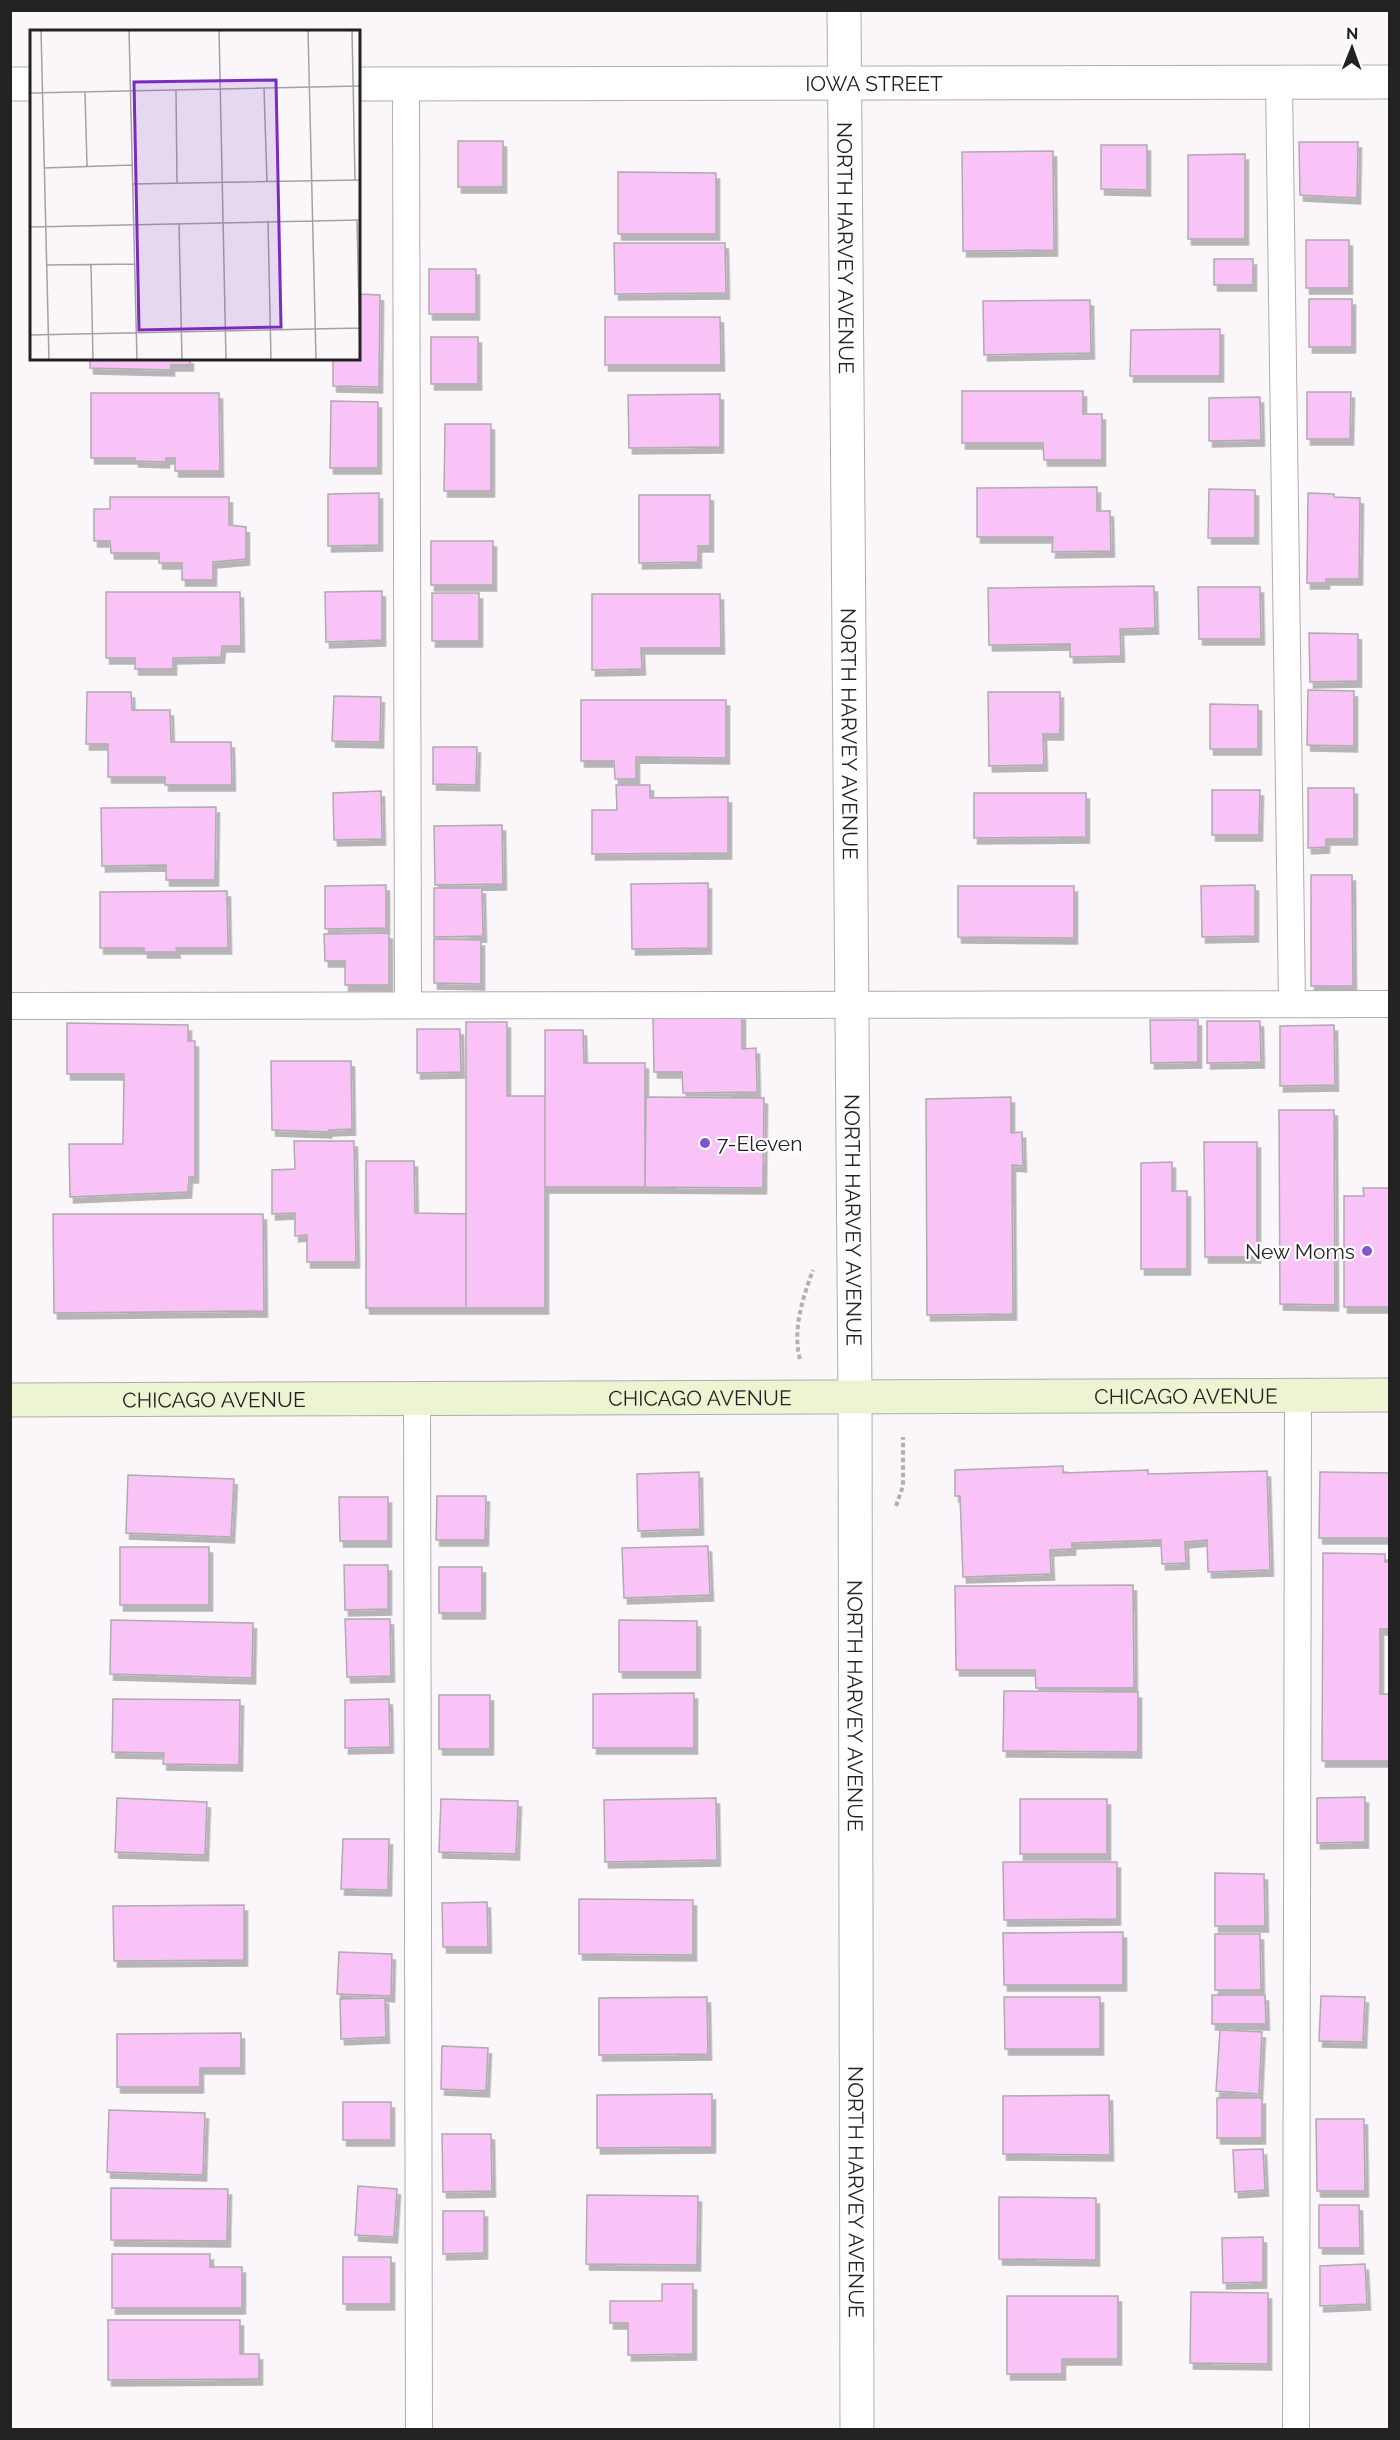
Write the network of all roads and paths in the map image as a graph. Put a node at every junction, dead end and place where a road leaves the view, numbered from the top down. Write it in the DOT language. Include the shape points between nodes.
graph roads {
  1 [pos="844,10"];
  2 [pos="844,82"];
  3 [pos="1279,82"];
  4 [pos="1389,82"];
  5 [pos="10,84"];
  6 [pos="30,84"];
  7 [pos="360,84"];
  8 [pos="406,84"];
  9 [pos="1292,1004"];
  10 [pos="1389,1004"];
  11 [pos="408,1005"];
  12 [pos="851,1005"];
  13 [pos="10,1006"];
  14 [pos="1298,1395"];
  15 [pos="1389,1395"];
  16 [pos="855,1397"];
  17 [pos="417,1398"];
  18 [pos="10,1400"];
  19 [pos="419,2430"];
  20 [pos="857,2430"];
  21 [pos="1296,2430"];
  1 -- 2 [label="street, NORTH HARVEY AVENUE"];
  2 -- 3 [label="street, IOWA STREET"];
  2 -- 8 [label="street, IOWA STREET"];
  2 -- 12 [label="street, NORTH HARVEY AVENUE"];
  3 -- 4 [label="street, IOWA STREET"];
  3 -- 9 [label="lane"];
  5 -- 6 [label="street"];
  7 -- 8 [label="street, IOWA STREET"];
  8 -- 11 [label="lane"];
  9 -- 10 [label="lane"];
  9 -- 12 [label="lane"];
  11 -- 12 [label="lane"];
  11 -- 13 [label="lane"];
  12 -- 16 [label="street, NORTH HARVEY AVENUE"];
  14 -- 15 [label="main road, CHICAGO AVENUE"];
  14 -- 16 [label="main road, CHICAGO AVENUE"];
  14 -- 21 [label="lane"];
  16 -- 17 [label="main road, CHICAGO AVENUE"];
  16 -- 20 [label="street, NORTH HARVEY AVENUE"];
  17 -- 18 [label="main road, CHICAGO AVENUE"];
  17 -- 19 [label="lane"];
}
